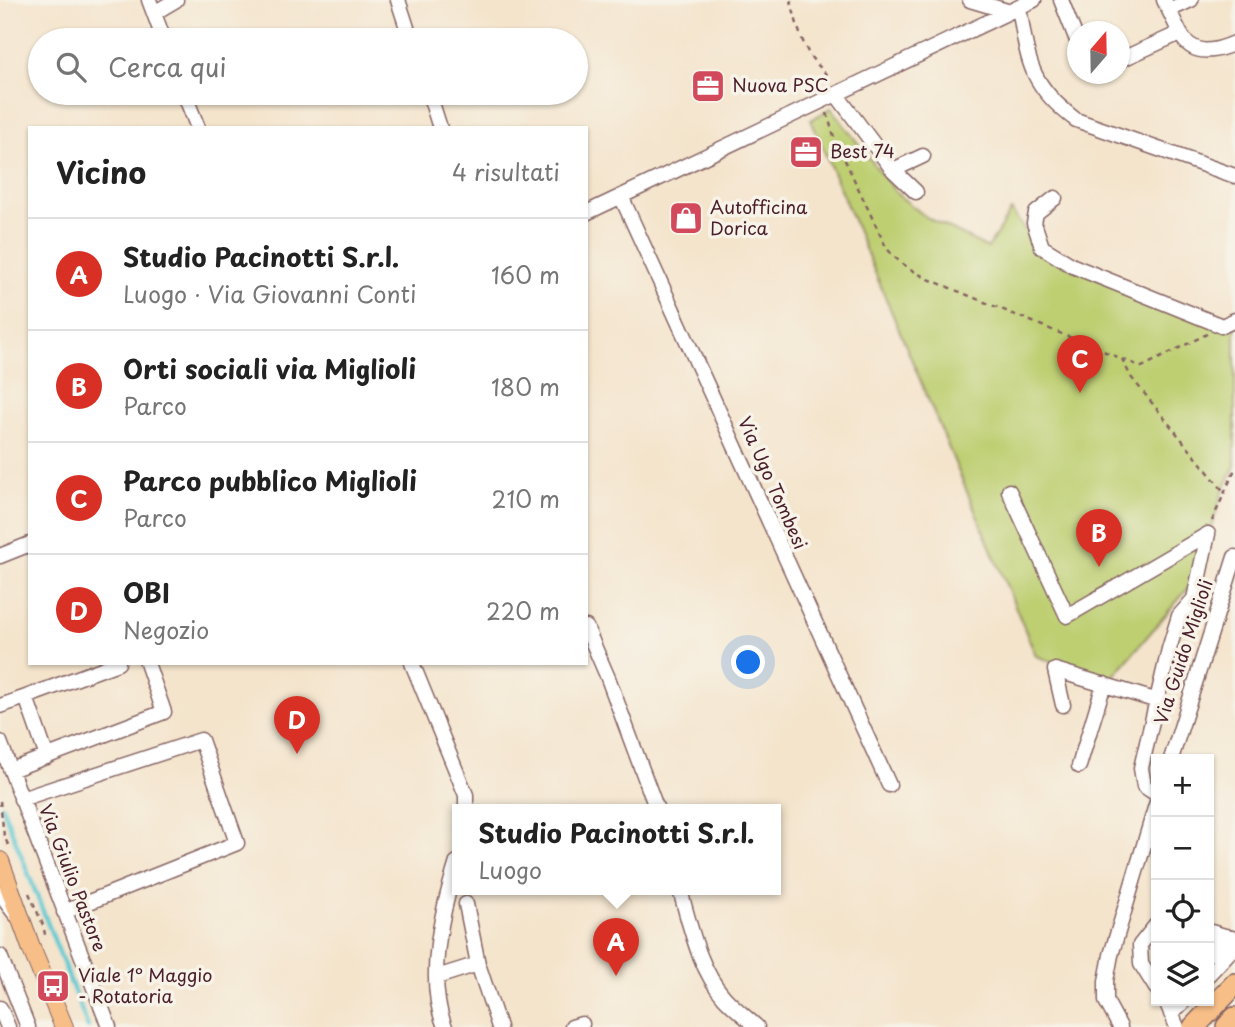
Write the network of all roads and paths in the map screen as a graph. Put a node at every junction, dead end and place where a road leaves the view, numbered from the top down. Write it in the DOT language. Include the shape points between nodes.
graph roads {
  1 [pos="176,0"];
  2 [pos="398,0"];
  3 [pos="791,0"];
  4 [pos="970,0"];
  5 [pos="1034,0"];
  6 [pos="1061,0"];
  7 [pos="1191,0"];
  8 [pos="1167,5"];
  9 [pos="152,7"];
  10 [pos="1013,9"];
  11 [pos="1069,21"];
  12 [pos="160,28"];
  13 [pos="407,28"];
  14 [pos="1180,33"];
  15 [pos="1235,43"];
  16 [pos="1130,55"];
  17 [pos="826,73"];
  18 [pos="830,97"];
  19 [pos="189,105"];
  20 [pos="433,105"];
  21 [pos="197,126"];
  22 [pos="439,126"];
  23 [pos="923,156"];
  24 [pos="893,170"];
  25 [pos="1235,176"];
  26 [pos="916,192"];
  27 [pos="621,196"];
  28 [pos="1055,198"];
  29 [pos="588,212"];
  30 [pos="1229,323"];
  31 [pos="1122,359"];
  32 [pos="1235,469"];
  33 [pos="1009,491"];
  34 [pos="1225,493"];
  35 [pos="1208,534"];
  36 [pos="28,545"];
  37 [pos="0,556"];
  38 [pos="1235,556"];
  39 [pos="588,632"];
  40 [pos="113,665"];
  41 [pos="147,665"];
  42 [pos="413,665"];
  43 [pos="1104,684"];
  44 [pos="26,697"];
  45 [pos="1158,701"];
  46 [pos="1063,705"];
  47 [pos="0,706"];
  48 [pos="0,742"];
  49 [pos="1173,754"];
  50 [pos="47,757"];
  51 [pos="1079,766"];
  52 [pos="11,771"];
  53 [pos="888,785"];
  54 [pos="1151,791"];
  55 [pos="22,799"];
  56 [pos="466,804"];
  57 [pos="655,804"];
  58 [pos="1152,817"];
  59 [pos="0,860"];
  60 [pos="452,877"];
  61 [pos="0,880"];
  62 [pos="0,894"];
  63 [pos="681,895"];
  64 [pos="466,904"];
  65 [pos="16,905"];
  66 [pos="64,912"];
  67 [pos="22,923"];
  68 [pos="1151,931"];
  69 [pos="1221,936"];
  70 [pos="0,956"];
  71 [pos="1214,958"];
  72 [pos="478,964"];
  73 [pos="437,977"];
  74 [pos="1151,980"];
  75 [pos="1235,984"];
  76 [pos="0,1007"];
  77 [pos="1235,1018"];
  78 [pos="8,1027"];
  79 [pos="28,1027"];
  80 [pos="64,1027"];
  81 [pos="109,1027"];
  82 [pos="445,1027"];
  83 [pos="499,1027"];
  84 [pos="757,1027"];
  85 [pos="1120,1027"];
  86 [pos="1194,1027"];
  87 [pos="1227,1027"];
  1 -- 9 [label="street"];
  2 -- 13 [label="street"];
  3 -- 17 [label="path" via="810,56"];
  4 -- 10 [label="street"];
  5 -- 10 [label="street"];
  6 -- 11 [label="street"];
  7 -- 8 [label="street"];
  8 -- 14 [label="street"];
  9 -- 12 [label="street"];
  10 -- 18 [label="street"];
  10 -- 25 [label="street" via="1036,81 1054,104 1076,120"];
  14 -- 15 [label="street" via="1184,43 1203,51"];
  14 -- 16 [label="street"];
  18 -- 24 [label="street"];
  18 -- 27 [label="street"];
  18 -- 31 [label="path" via="834,137 894,258 926,278"];
  19 -- 21 [label="street"];
  20 -- 22 [label="street"];
  23 -- 24 [label="street"];
  24 -- 26 [label="street"];
  27 -- 29 [label="street"];
  27 -- 53 [label="street, Via Ugo Tombesi"];
  28 -- 30 [label="street" via="1036,213 1034,223 1042,247 1073,267"];
  30 -- 31 [label="path" via="1142,367"];
  31 -- 34 [label="path" via="1131,377"];
  32 -- 34 [label="path"];
  33 -- 35 [label="street" via="1067,616"];
  34 -- 35 [label="path"];
  35 -- 45 [label="street" via="1194,599 1179,616"];
  36 -- 37 [label="street"];
  38 -- 49 [label="street, Via Guido Miglioli"];
  39 -- 57 [label="street"];
  40 -- 44 [label="street"];
  41 -- 50 [label="street" via="164,712"];
  42 -- 56 [label="street"];
  43 -- 45 [label="street"];
  43 -- 46 [label="street" via="1055,670"];
  43 -- 51 [label="street"];
  44 -- 47 [label="street"];
  44 -- 50 [label="street"];
  45 -- 54 [label="street" via="1141,768 1144,786"];
  48 -- 52 [label="street, Via Giulio Pastore"];
  50 -- 52 [label="street"];
  52 -- 55 [label="street, Via Giulio Pastore"];
  55 -- 66 [label="street, Via Giulio Pastore"];
  55 -- 66 [label="street" via="201,740 237,843"];
  58 -- 85 [label="street" via="1106,981 1106,1001"];
  59 -- 65 [label="main road"];
  60 -- 73 [label="street" via="443,904"];
  61 -- 65 [label="main road"];
  62 -- 67 [label="street"];
  63 -- 84 [label="street" via="710,978"];
  64 -- 72 [label="street"];
  65 -- 67 [label="main road"];
  66 -- 81 [label="street, Via Giulio Pastore"];
  67 -- 80 [label="main road"];
  68 -- 74 [label="street" via="1140,945 1141,964"];
  69 -- 71 [label="street"];
  70 -- 79 [label="street"];
  72 -- 73 [label="street"];
  72 -- 83 [label="street"];
  73 -- 82 [label="street"];
  75 -- 86 [label="highway"];
  76 -- 78 [label="street"];
  77 -- 87 [label="highway"];
}
